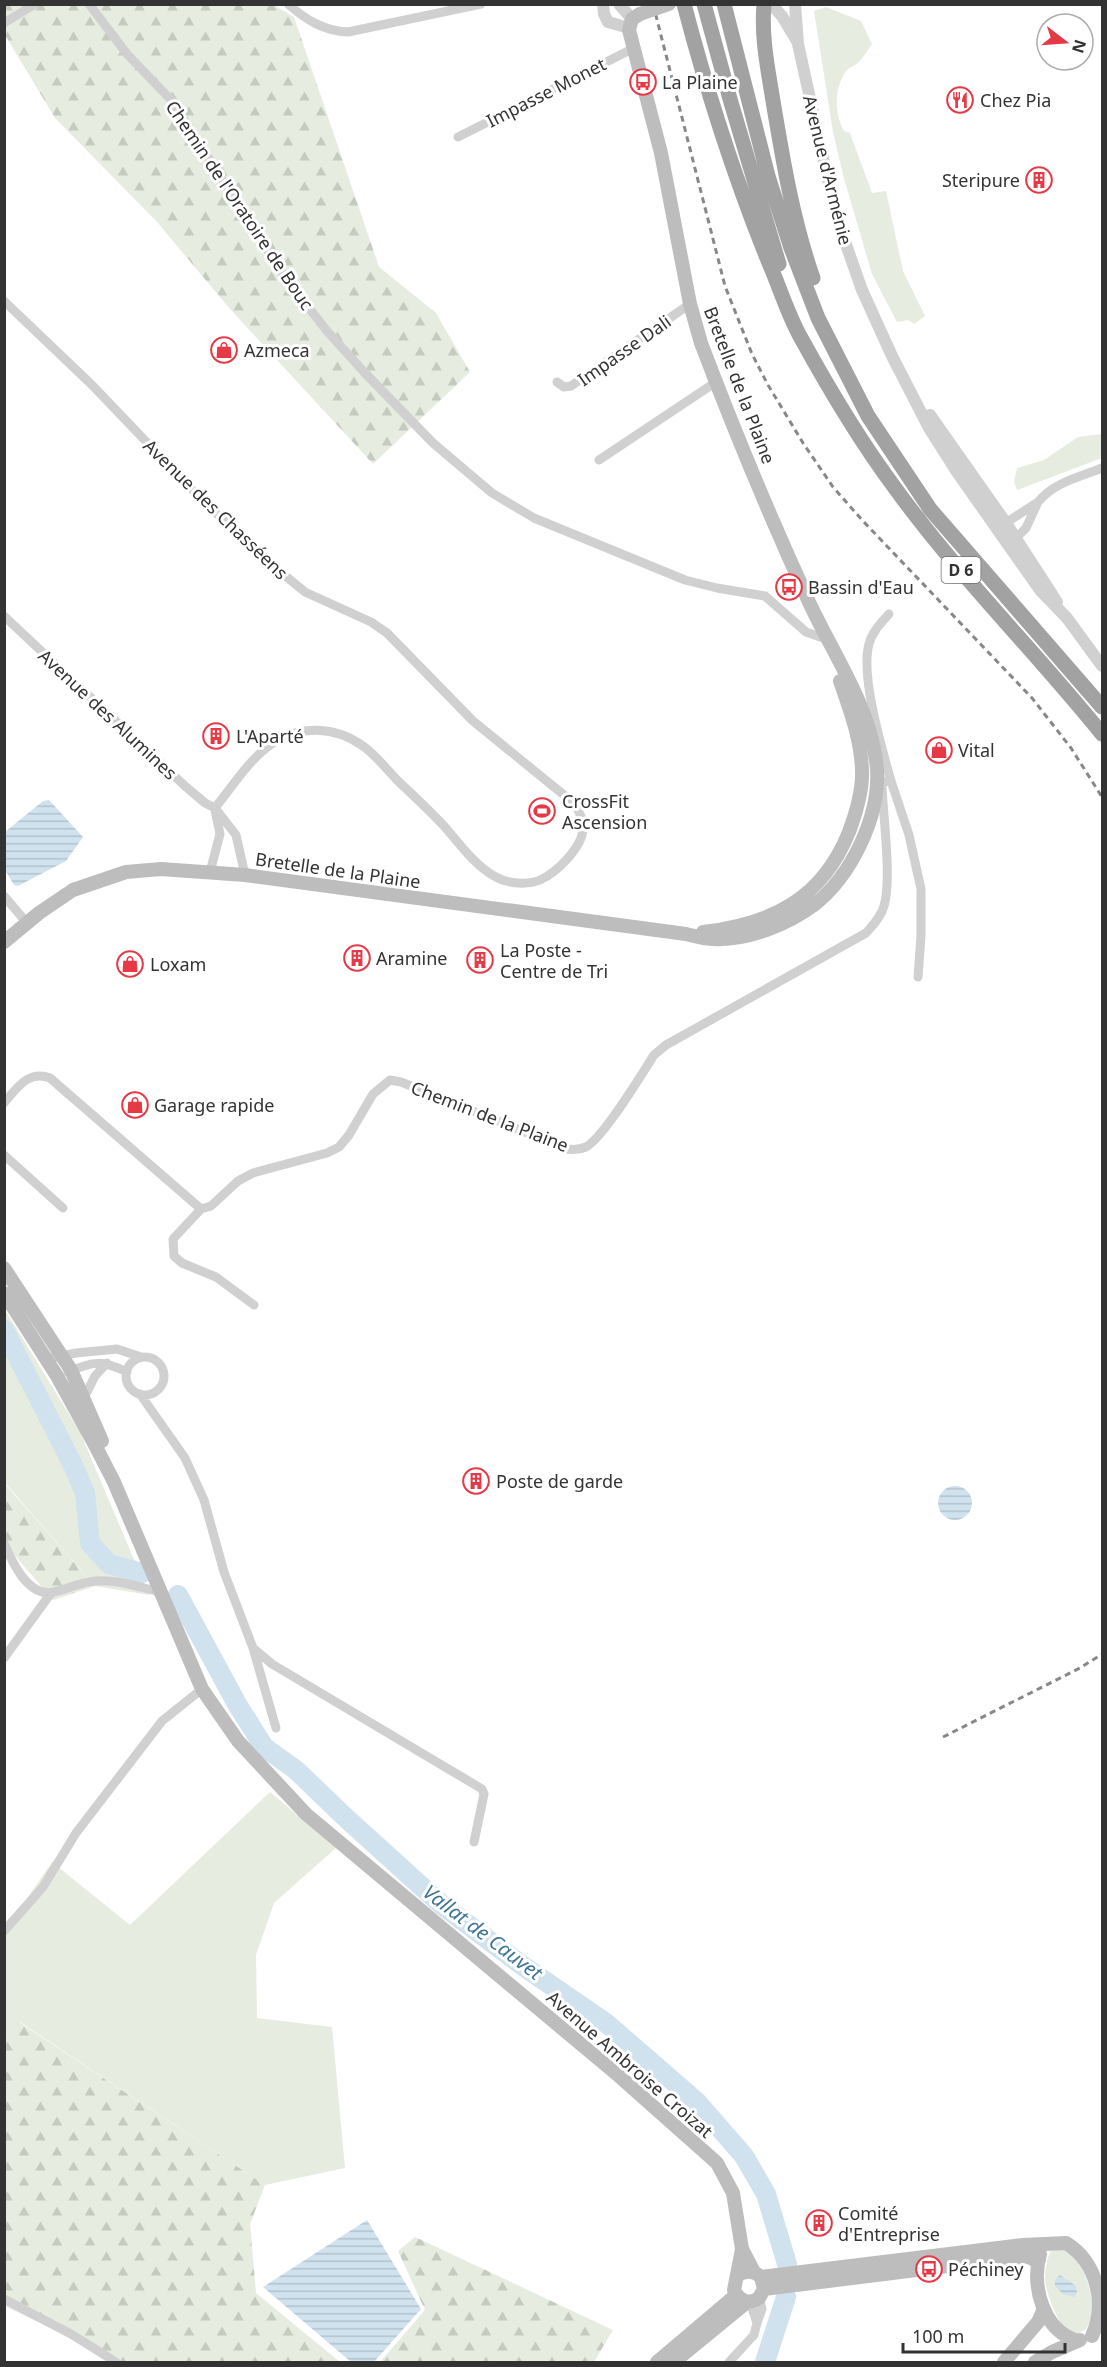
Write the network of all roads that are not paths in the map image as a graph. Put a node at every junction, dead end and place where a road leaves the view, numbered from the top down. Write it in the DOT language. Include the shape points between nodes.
graph roads {
  1 [pos="35,4"];
  2 [pos="89,4"];
  3 [pos="288,4"];
  4 [pos="481,4"];
  5 [pos="603,4"];
  6 [pos="620,4"];
  7 [pos="669,4"];
  8 [pos="684,4"];
  9 [pos="704,4"];
  10 [pos="724,4"];
  11 [pos="764,4"];
  12 [pos="771,4"];
  13 [pos="795,4"];
  14 [pos="633,20"];
  15 [pos="4,23"];
  16 [pos="798,44"];
  17 [pos="634,48"];
  18 [pos="459,137"];
  19 [pos="4,301"];
  20 [pos="690,304"];
  21 [pos="844,371"];
  22 [pos="556,382"];
  23 [pos="716,382"];
  24 [pos="835,394"];
  25 [pos="599,460"];
  26 [pos="1102,468"];
  27 [pos="1038,502"];
  28 [pos="1001,526"];
  29 [pos="1012,542"];
  30 [pos="889,614"];
  31 [pos="4,616"];
  32 [pos="826,639"];
  33 [pos="1102,666"];
  34 [pos="1102,707"];
  35 [pos="1102,734"];
  36 [pos="862,782"];
  37 [pos="883,782"];
  38 [pos="215,808"];
  39 [pos="210,872"];
  40 [pos="245,875"];
  41 [pos="4,896"];
  42 [pos="27,923"];
  43 [pos="686,934"];
  44 [pos="4,942"];
  45 [pos="918,977"];
  46 [pos="4,1103"];
  47 [pos="4,1155"];
  48 [pos="63,1208"];
  49 [pos="201,1209"];
  50 [pos="4,1268"];
  51 [pos="4,1293"];
  52 [pos="254,1305"];
  53 [pos="62,1355"];
  54 [pos="141,1357"];
  55 [pos="47,1359"];
  56 [pos="107,1363"];
  57 [pos="71,1370"];
  58 [pos="127,1372"];
  59 [pos="57,1376"];
  60 [pos="140,1394"];
  61 [pos="84,1398"];
  62 [pos="114,1482"];
  63 [pos="4,1543"];
  64 [pos="160,1592"];
  65 [pos="51,1593"];
  66 [pos="253,1648"];
  67 [pos="4,1658"];
  68 [pos="202,1689"];
  69 [pos="276,1728"];
  70 [pos="474,1842"];
  71 [pos="4,1931"];
  72 [pos="1047,2244"];
  73 [pos="742,2249"];
  74 [pos="1038,2262"];
  75 [pos="753,2291"];
  76 [pos="4,2299"];
  77 [pos="1044,2309"];
  78 [pos="1102,2313"];
  79 [pos="1097,2335"];
  80 [pos="1078,2341"];
  81 [pos="1049,2357"];
  82 [pos="116,2362"];
  83 [pos="657,2362"];
  84 [pos="674,2362"];
  85 [pos="729,2362"];
  86 [pos="1004,2362"];
  87 [pos="1035,2362"];
  1 -- 15 [label="street"];
  2 -- 32 [label="street, Chemin de l'Oratoire de Bouc" via="127,54 172,101 284,276 327,331 410,420 469,475 544,523 692,582 765,596 806,632"];
  3 -- 4 [label="street" via="311,22 335,32 348,32"];
  5 -- 14 [label="street" via="608,22"];
  6 -- 14 [label="street"];
  7 -- 14 [label="main road, bridge"];
  8 -- 24 [label="highway" via="726,147 762,244 800,336"];
  9 -- 24 [label="highway, D 6" via="780,265"];
  10 -- 21 [label="highway, D 6" via="788,238 818,318"];
  11 -- 21 [label="highway" via="766,61 794,212"];
  12 -- 16 [label="street, Avenue d'Arménie"];
  13 -- 16 [label="street, Avenue d'Arménie"];
  14 -- 17 [label="main road, Bretelle de la Plaine"];
  16 -- 28 [label="street, Avenue d'Arménie" via="836,216 862,290 911,391"];
  17 -- 18 [label="street, Impasse Monet"];
  17 -- 20 [label="main road, Bretelle de la Plaine" via="661,153"];
  19 -- 38 [label="street, Avenue des Chasséens" via="246,542 305,592 387,633 473,722 575,804 582,816 583,830 579,845 554,870 540,880 511,883 495,877 479,864 362,745 337,733 308,729 290,733 271,744"];
  20 -- 22 [label="street, Impasse Dali" via="571,386"];
  20 -- 23 [label="main road, Bretelle de la Plaine"];
  21 -- 34 [label="highway, D 6" via="868,417 930,509"];
  23 -- 25 [label="street"];
  23 -- 32 [label="main road, Bretelle de la Plaine"];
  24 -- 35 [label="highway, D 6" via="894,487 928,531"];
  26 -- 27 [label="street" via="1061,484"];
  27 -- 28 [label="street"];
  27 -- 29 [label="street" via="1026,528"];
  28 -- 29 [label="street, Avenue d'Arménie"];
  29 -- 33 [label="street, Avenue d'Arménie"];
  30 -- 37 [label="street" via="874,632 867,657"];
  31 -- 38 [label="street, Avenue des Alumines" via="185,786"];
  32 -- 36 [label="main road, Bretelle de la Plaine" via="861,752"];
  32 -- 37 [label="main road, Bretelle de la Plaine" via="864,716"];
  36 -- 37 [label="street"];
  36 -- 43 [label="main road, Bretelle de la Plaine" via="842,848 815,887 800,900 754,923"];
  37 -- 43 [label="main road, Bretelle de la Plaine" via="856,854 826,896 759,933 731,939"];
  37 -- 45 [label="street" via="909,835 921,889"];
  37 -- 49 [label="street, Chemin de la Plaine" via="887,884 884,907 876,922 866,933 654,1054 600,1135 585,1147 567,1149 390,1080 373,1094 339,1147 253,1173 211,1206"];
  38 -- 39 [label="street" via="220,834"];
  38 -- 40 [label="street, Avenue des Alumines" via="236,835"];
  39 -- 40 [label="main road, Bretelle de la Plaine"];
  39 -- 42 [label="main road, Bretelle de la Plaine" via="126,872 73,890"];
  40 -- 43 [label="main road, Bretelle de la Plaine"];
  41 -- 42 [label="street"];
  42 -- 44 [label="main road, Bretelle de la Plaine"];
  46 -- 49 [label="street" via="27,1079 40,1075 50,1078"];
  47 -- 48 [label="street"];
  49 -- 52 [label="street" via="173,1239 174,1256 216,1277"];
  50 -- 53 [label="main road, Avenue Ambroise Croizat"];
  51 -- 55 [label="main road, Avenue Ambroise Croizat"];
  53 -- 54 [label="street" via="117,1349"];
  53 -- 55 [label="street"];
  53 -- 57 [label="main road, Avenue Ambroise Croizat"];
  54 -- 58 [label="street" via="132,1362"];
  54 -- 60 [label="street" via="159,1362 164,1378 155,1392"];
  55 -- 59 [label="main road, Avenue Ambroise Croizat"];
  56 -- 57 [label="street"];
  56 -- 58 [label="street"];
  56 -- 61 [label="street"];
  57 -- 59 [label="street"];
  57 -- 61 [label="main road, Avenue Ambroise Croizat"];
  58 -- 60 [label="street" via="128,1383"];
  59 -- 62 [label="main road, Avenue Ambroise Croizat"];
  60 -- 66 [label="street" via="185,1458 204,1500 224,1572"];
  61 -- 62 [label="main road, Avenue Ambroise Croizat"];
  62 -- 64 [label="main road, Avenue Ambroise Croizat"];
  63 -- 65 [label="street" via="26,1582"];
  64 -- 65 [label="street" via="115,1581 93,1581"];
  64 -- 68 [label="main road, Avenue Ambroise Croizat"];
  65 -- 67 [label="street"];
  66 -- 69 [label="street"];
  66 -- 70 [label="street" via="272,1664 482,1790"];
  68 -- 71 [label="street" via="162,1721 148,1738 76,1833 43,1887"];
  68 -- 73 [label="main road, Avenue Ambroise Croizat" via="238,1741 306,1814 717,2163 733,2193"];
  72 -- 74 [label="main road"];
  72 -- 75 [label="main road"];
  72 -- 78 [label="main road" via="1066,2243 1088,2261 1098,2281"];
  73 -- 75 [label="main road, Avenue Ambroise Croizat"];
  73 -- 75 [label="main road, Avenue Ambroise Croizat" via="734,2286"];
  74 -- 75 [label="main road" via="1029,2257 1015,2258"];
  74 -- 77 [label="main road" via="1037,2285"];
  75 -- 83 [label="main road"];
  75 -- 84 [label="main road"];
  75 -- 85 [label="street" via="757,2323 754,2335"];
  76 -- 82 [label="street"];
  77 -- 80 [label="main road" via="1057,2332"];
  77 -- 86 [label="main road" via="1038,2322"];
  78 -- 79 [label="main road"];
  79 -- 80 [label="main road"];
  80 -- 81 [label="main road"];
  81 -- 87 [label="main road"];
}
